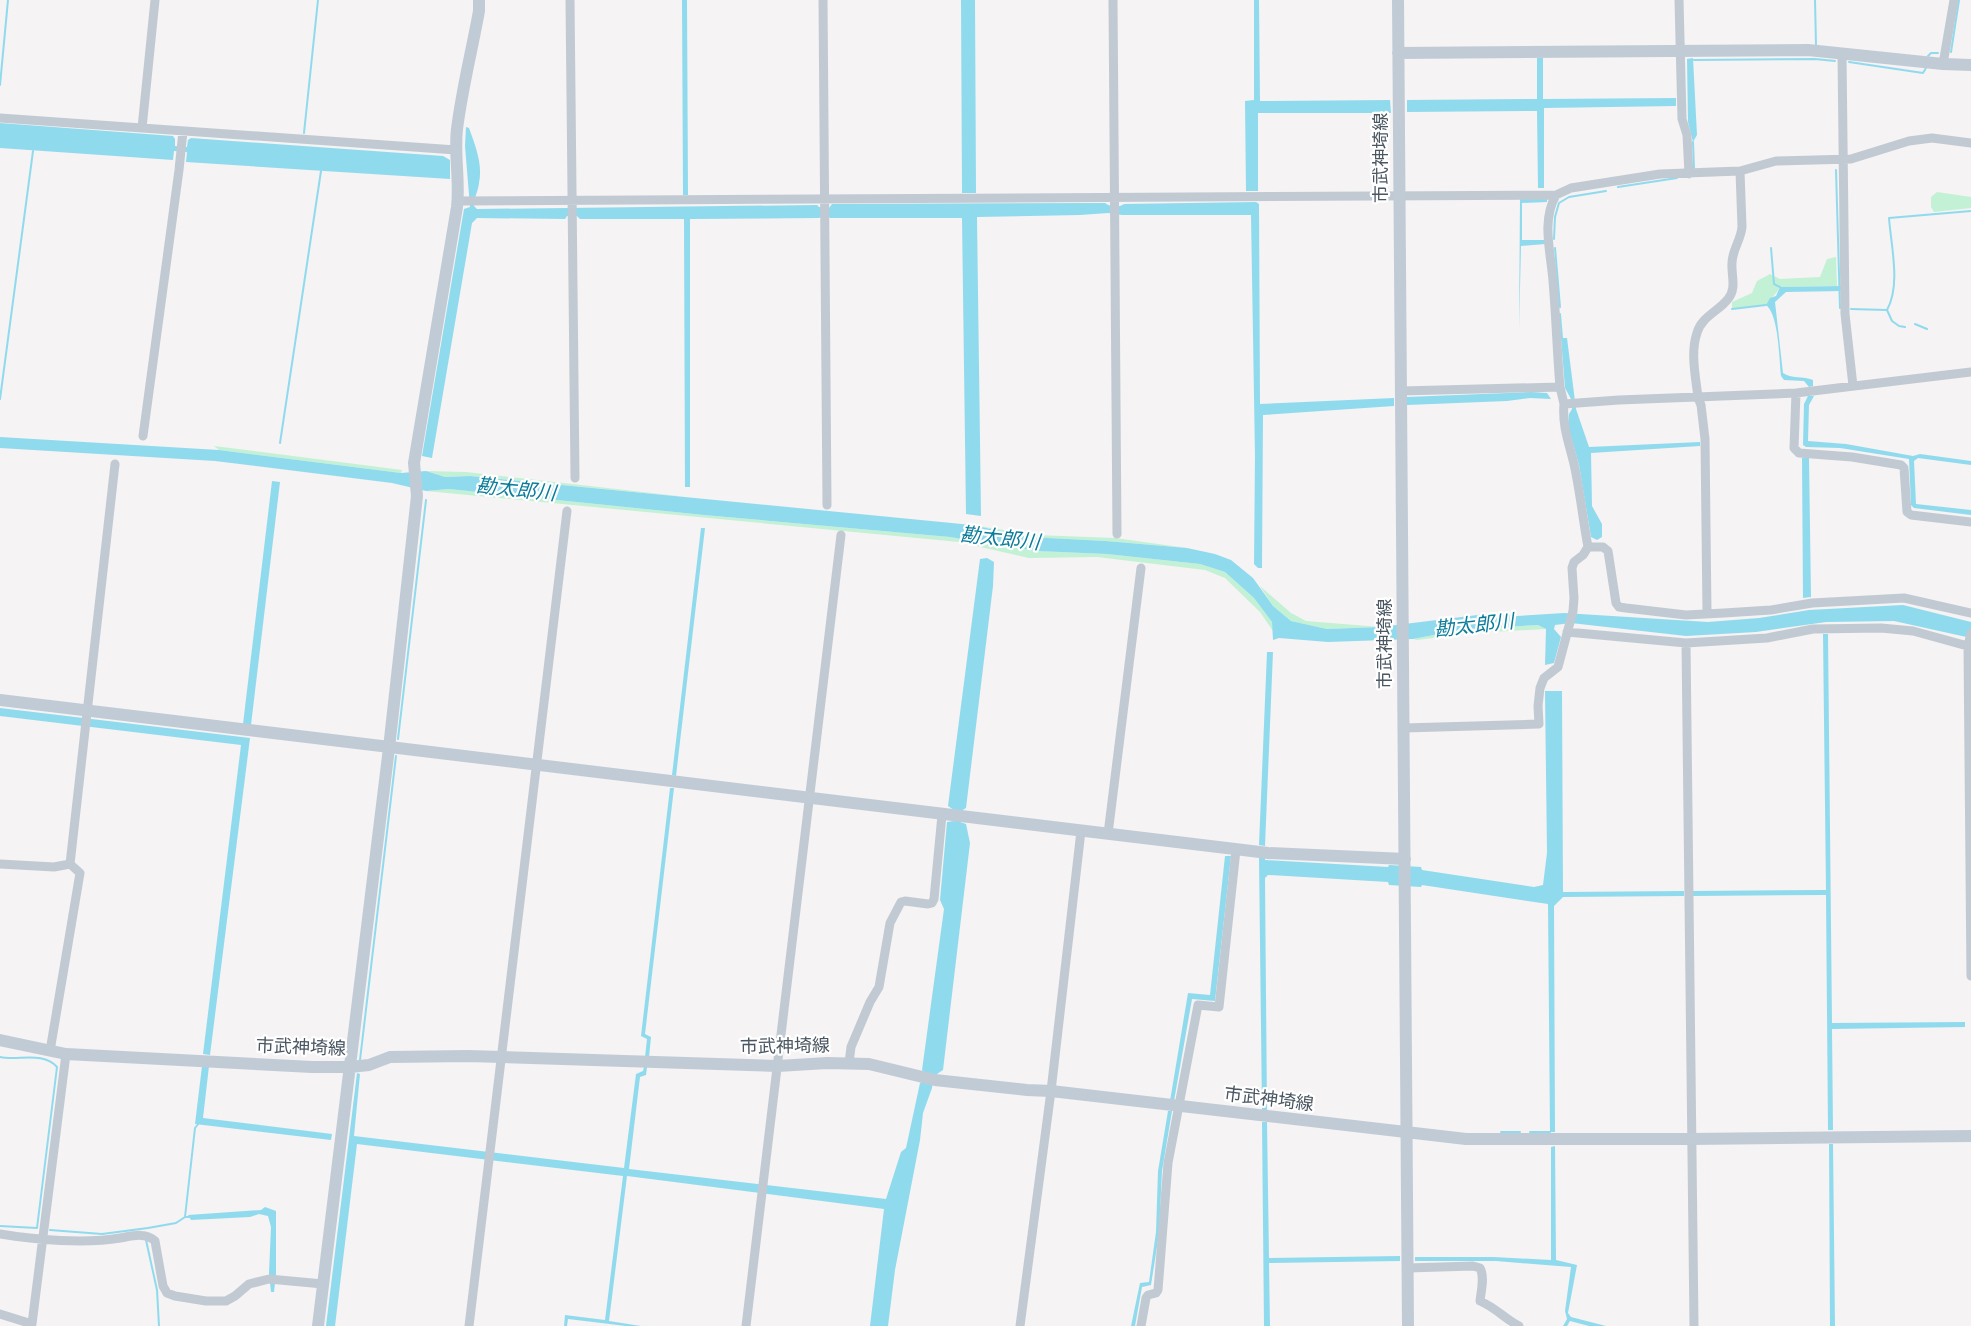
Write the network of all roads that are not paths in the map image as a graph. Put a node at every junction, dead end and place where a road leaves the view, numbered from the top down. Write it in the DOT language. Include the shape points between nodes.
graph roads {
  1 [pos="155,0"];
  2 [pos="479,0"];
  3 [pos="570,0"];
  4 [pos="823,0"];
  5 [pos="1113,0"];
  6 [pos="1398,0"];
  7 [pos="1679,0"];
  8 [pos="1954,0"];
  9 [pos="1680,51"];
  10 [pos="1398,52"];
  11 [pos="1842,54"];
  12 [pos="1943,64"];
  13 [pos="1971,65"];
  14 [pos="0,118"];
  15 [pos="142,128"];
  16 [pos="183,131"];
  17 [pos="1971,143"];
  18 [pos="456,150"];
  19 [pos="1842,161"];
  20 [pos="1740,171"];
  21 [pos="1689,174"];
  22 [pos="1400,195"];
  23 [pos="1556,195"];
  24 [pos="1114,200"];
  25 [pos="468,201"];
  26 [pos="824,201"];
  27 [pos="573,202"];
  28 [pos="1971,372"];
  29 [pos="1853,386"];
  30 [pos="1560,387"];
  31 [pos="1401,391"];
  32 [pos="1796,393"];
  33 [pos="1698,398"];
  34 [pos="1571,404"];
  35 [pos="143,436"];
  36 [pos="115,464"];
  37 [pos="575,478"];
  38 [pos="827,505"];
  39 [pos="567,511"];
  40 [pos="1971,522"];
  41 [pos="1117,534"];
  42 [pos="841,536"];
  43 [pos="1588,547"];
  44 [pos="1141,568"];
  45 [pos="1707,613"];
  46 [pos="1971,613"];
  47 [pos="1568,629"];
  48 [pos="1971,633"];
  49 [pos="1686,643"];
  50 [pos="1969,646"];
  51 [pos="0,700"];
  52 [pos="88,713"];
  53 [pos="1404,728"];
  54 [pos="389,748"];
  55 [pos="536,764"];
  56 [pos="810,798"];
  57 [pos="952,816"];
  58 [pos="1081,831"];
  59 [pos="1108,834"];
  60 [pos="1236,850"];
  61 [pos="1405,862"];
  62 [pos="0,864"];
  63 [pos="70,864"];
  64 [pos="1971,976"];
  65 [pos="0,1040"];
  66 [pos="51,1051"];
  67 [pos="66,1054"];
  68 [pos="501,1058"];
  69 [pos="849,1063"];
  70 [pos="778,1066"];
  71 [pos="350,1067"];
  72 [pos="1051,1091"];
  73 [pos="1179,1107"];
  74 [pos="1407,1133"];
  75 [pos="1971,1136"];
  76 [pos="1691,1139"];
  77 [pos="0,1234"];
  78 [pos="44,1238"];
  79 [pos="1408,1268"];
  80 [pos="323,1284"];
  81 [pos="0,1314"];
  82 [pos="34,1325"];
  83 [pos="318,1326"];
  84 [pos="469,1326"];
  85 [pos="746,1326"];
  86 [pos="1020,1326"];
  87 [pos="1141,1326"];
  88 [pos="1408,1326"];
  89 [pos="1519,1326"];
  90 [pos="1694,1326"];
  1 -- 15 [label="street"];
  2 -- 18 [label="street"];
  3 -- 27 [label="street"];
  4 -- 26 [label="street"];
  5 -- 24 [label="street"];
  6 -- 10 [label="street, 市武神埼線"];
  7 -- 9 [label="street"];
  8 -- 12 [label="street"];
  9 -- 10 [label="street"];
  9 -- 11 [label="street" via="1808,50"];
  9 -- 21 [label="street"];
  10 -- 22 [label="street, 市武神埼線"];
  11 -- 12 [label="street"];
  11 -- 19 [label="street"];
  12 -- 13 [label="street"];
  14 -- 15 [label="street"];
  15 -- 16 [label="street"];
  16 -- 18 [label="street"];
  16 -- 35 [label="street"];
  17 -- 19 [label="street" via="1932,138 1909,141"];
  18 -- 25 [label="street" via="459,185"];
  19 -- 20 [label="street" via="1776,161"];
  19 -- 29 [label="street" via="1845,314"];
  20 -- 21 [label="street"];
  20 -- 33 [label="street" via="1742,235 1733,253 1734,285 1727,300 1713,310 1696,334"];
  21 -- 23 [label="street" via="1660,174 1571,188"];
  22 -- 23 [label="street"];
  22 -- 24 [label="street"];
  22 -- 31 [label="street, 市武神埼線"];
  23 -- 30 [label="street" via="1547,228"];
  24 -- 26 [label="street"];
  24 -- 41 [label="street"];
  25 -- 27 [label="street"];
  25 -- 54 [label="street" via="413,466 417,496"];
  26 -- 27 [label="street"];
  26 -- 38 [label="street"];
  27 -- 37 [label="street"];
  28 -- 29 [label="street"];
  29 -- 32 [label="street"];
  30 -- 31 [label="street"];
  30 -- 34 [label="street"];
  31 -- 53 [label="street, 市武神埼線"];
  32 -- 33 [label="street"];
  32 -- 40 [label="street" via="1794,448 1799,453 1901,465 1906,512"];
  33 -- 34 [label="street"];
  33 -- 45 [label="street" via="1705,439"];
  34 -- 43 [label="street" via="1563,417 1564,430"];
  36 -- 52 [label="street"];
  39 -- 55 [label="street"];
  42 -- 56 [label="street"];
  43 -- 45 [label="street" via="1608,551 1619,607 1686,615"];
  43 -- 47 [label="street" via="1572,568 1574,598"];
  44 -- 59 [label="street"];
  45 -- 46 [label="street" via="1904,598"];
  47 -- 49 [label="street"];
  47 -- 53 [label="street" via="1558,667 1544,678 1540,688 1539,724"];
  48 -- 50 [label="street"];
  49 -- 50 [label="street" via="1767,638 1813,629 1881,628 1913,631"];
  49 -- 76 [label="street"];
  50 -- 64 [label="street"];
  51 -- 52 [label="street"];
  52 -- 54 [label="street"];
  52 -- 63 [label="street"];
  53 -- 61 [label="street, 市武神埼線"];
  54 -- 55 [label="street"];
  54 -- 71 [label="street"];
  55 -- 56 [label="street"];
  55 -- 68 [label="street"];
  56 -- 57 [label="street"];
  56 -- 70 [label="street"];
  57 -- 58 [label="street"];
  57 -- 69 [label="street" via="932,903 901,902 890,923 879,987 851,1047"];
  58 -- 59 [label="street"];
  58 -- 72 [label="street"];
  59 -- 60 [label="street"];
  60 -- 61 [label="street"];
  60 -- 73 [label="street" via="1219,1007 1198,1005"];
  61 -- 74 [label="street, 市武神埼線"];
  62 -- 63 [label="street"];
  63 -- 66 [label="street" via="80,873"];
  65 -- 66 [label="street, 市武神埼線"];
  66 -- 67 [label="street, 市武神埼線"];
  67 -- 71 [label="street, 市武神埼線"];
  67 -- 78 [label="street"];
  68 -- 70 [label="street, 市武神埼線"];
  68 -- 71 [label="street, 市武神埼線" via="401,1057"];
  68 -- 84 [label="street"];
  69 -- 70 [label="street, 市武神埼線"];
  69 -- 72 [label="street, 市武神埼線" via="935,1080"];
  70 -- 85 [label="street"];
  71 -- 80 [label="street"];
  72 -- 73 [label="street, 市武神埼線"];
  72 -- 86 [label="street"];
  73 -- 74 [label="street, 市武神埼線"];
  73 -- 87 [label="street" via="1168,1164 1158,1290 1146,1298"];
  74 -- 76 [label="street" via="1496,1140"];
  74 -- 79 [label="street"];
  75 -- 76 [label="street"];
  76 -- 90 [label="street"];
  77 -- 78 [label="street"];
  78 -- 80 [label="street" via="103,1241 151,1237 163,1286 175,1296 226,1301 249,1284 272,1279"];
  78 -- 82 [label="street"];
  79 -- 88 [label="street"];
  79 -- 89 [label="street" via="1480,1268 1480,1301"];
  80 -- 83 [label="street"];
  81 -- 82 [label="street"];
}
